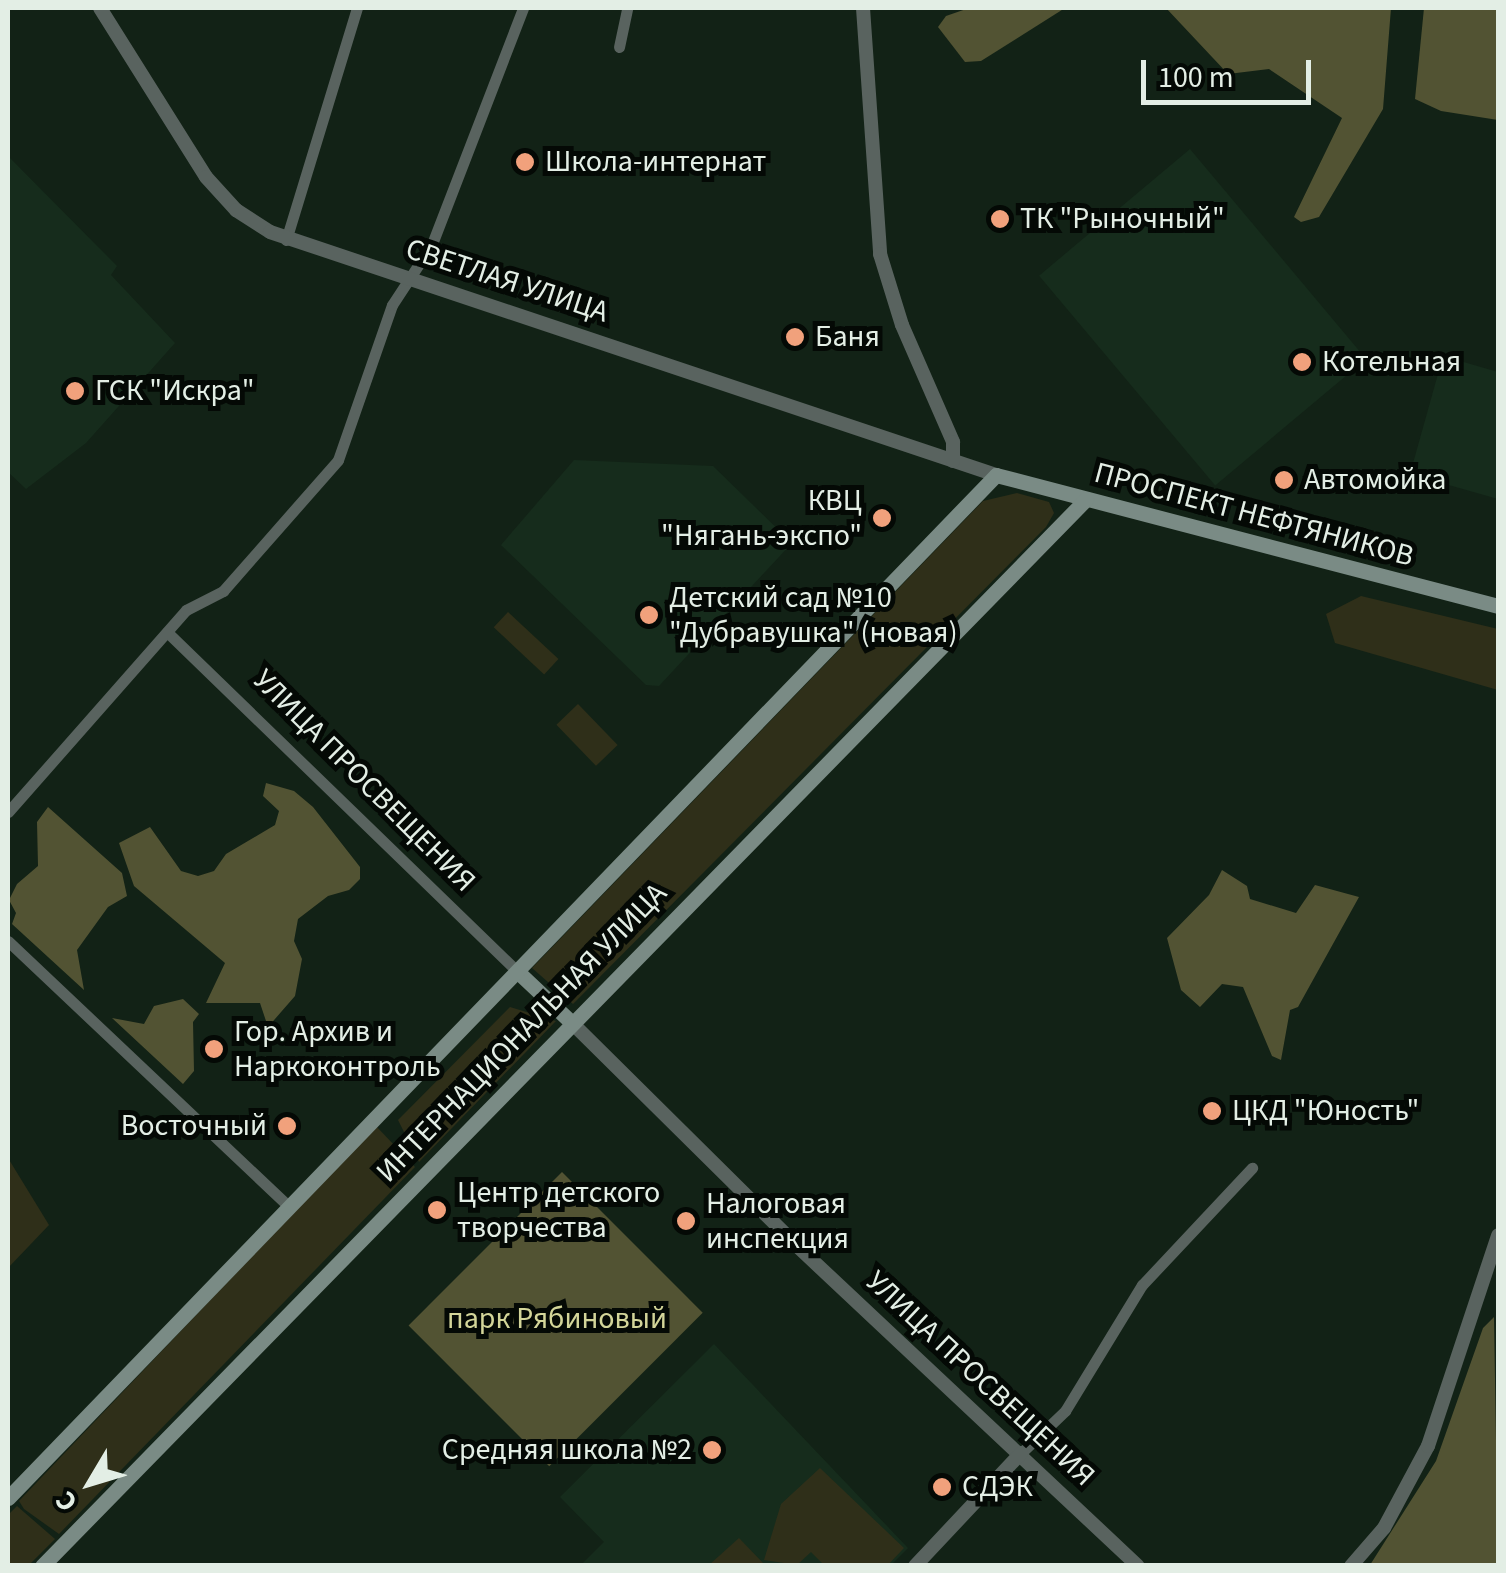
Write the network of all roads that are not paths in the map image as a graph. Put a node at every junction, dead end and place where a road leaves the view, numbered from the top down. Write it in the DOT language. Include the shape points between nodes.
graph roads {
  1 [pos="100,8"];
  2 [pos="357,8"];
  3 [pos="523,8"];
  4 [pos="627,8"];
  5 [pos="862,8"];
  6 [pos="619,48"];
  7 [pos="286,240"];
  8 [pos="411,277"];
  9 [pos="953,461"];
  10 [pos="996,475"];
  11 [pos="1086,499"];
  12 [pos="1498,606"];
  13 [pos="167,632"];
  14 [pos="8,812"];
  15 [pos="8,941"];
  16 [pos="519,973"];
  17 [pos="571,1022"];
  18 [pos="1252,1168"];
  19 [pos="290,1208"];
  20 [pos="1498,1235"];
  21 [pos="1022,1453"];
  22 [pos="8,1498"];
  23 [pos="42,1566"];
  24 [pos="915,1566"];
  25 [pos="1138,1566"];
  26 [pos="1351,1566"];
  1 -- 7 [label="street, СВЕТЛАЯ УЛИЦА" via="219,193"];
  2 -- 7 [label="street"];
  3 -- 8 [label="street" via="432,244"];
  4 -- 6 [label="street"];
  5 -- 9 [label="street" via="880,254 902,325 953,442"];
  7 -- 8 [label="street, СВЕТЛАЯ УЛИЦА"];
  8 -- 9 [label="street, СВЕТЛАЯ УЛИЦА"];
  8 -- 13 [label="street" via="392,305 333,468 223,590 186,610"];
  9 -- 10 [label="street, СВЕТЛАЯ УЛИЦА"];
  10 -- 11 [label="main road, ПРОСПЕКТ НЕФТЯНИКОВ"];
  10 -- 16 [label="main road, ИНТЕРНАЦИОНАЛЬНАЯ УЛИЦА"];
  11 -- 12 [label="main road, ПРОСПЕКТ НЕФТЯНИКОВ"];
  11 -- 17 [label="main road, ИНТЕРНАЦИОНАЛЬНАЯ УЛИЦА"];
  13 -- 14 [label="street"];
  13 -- 16 [label="street, УЛИЦА ПРОСВЕЩЕНИЯ"];
  15 -- 19 [label="street"];
  16 -- 17 [label="main road"];
  16 -- 19 [label="main road, ИНТЕРНАЦИОНАЛЬНАЯ УЛИЦА"];
  17 -- 21 [label="street, УЛИЦА ПРОСВЕЩЕНИЯ" via="796,1244"];
  17 -- 23 [label="main road, ИНТЕРНАЦИОНАЛЬНАЯ УЛИЦА"];
  18 -- 21 [label="street" via="1142,1285 1065,1411"];
  19 -- 22 [label="main road, ИНТЕРНАЦИОНАЛЬНАЯ УЛИЦА"];
  20 -- 26 [label="street" via="1423,1458 1384,1528"];
  21 -- 24 [label="street"];
  21 -- 25 [label="street, УЛИЦА ПРОСВЕЩЕНИЯ"];
}
